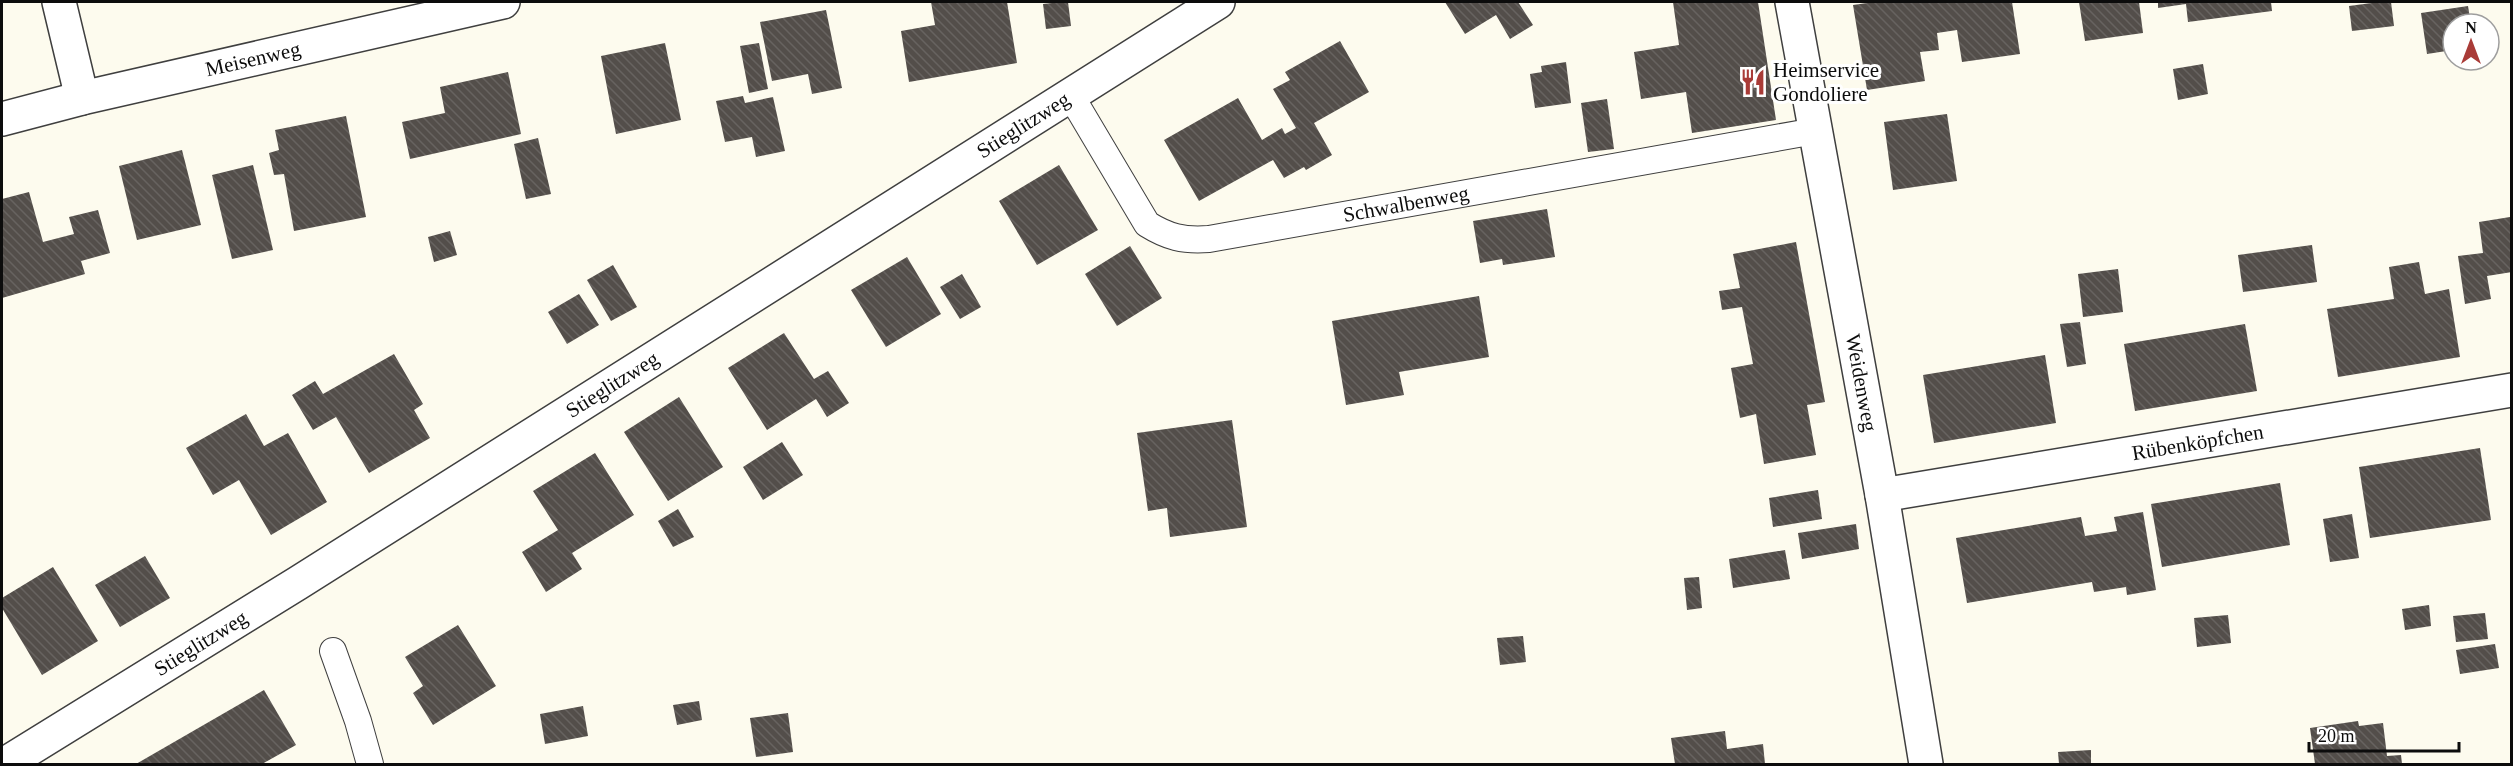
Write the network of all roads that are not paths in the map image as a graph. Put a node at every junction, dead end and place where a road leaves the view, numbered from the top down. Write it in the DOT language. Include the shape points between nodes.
graph roads {
  1 [pos="59,2"];
  2 [pos="503,2"];
  3 [pos="1218,2"];
  4 [pos="1792,2"];
  5 [pos="1071,96"];
  6 [pos="82,98"];
  7 [pos="2,119"];
  8 [pos="1815,131"];
  9 [pos="2511,390"];
  10 [pos="1882,495"];
  11 [pos="333,651"];
  12 [pos="5,765"];
  13 [pos="370,765"];
  14 [pos="1926,765"];
  1 -- 6 [label="street"];
  2 -- 6 [label="street, Meisenweg"];
  3 -- 5 [label="street, Stieglitzweg"];
  4 -- 8 [label="street, Weidenweg"];
  5 -- 8 [label="lane, Schwalbenweg" via="1147,224 1167,236 1187,241"];
  5 -- 12 [label="street, Stieglitzweg"];
  6 -- 7 [label="street, Meisenweg"];
  8 -- 10 [label="street, Weidenweg"];
  9 -- 10 [label="street, Rübenköpfchen"];
  10 -- 14 [label="street, Weidenweg"];
  11 -- 13 [label="lane"];
}
